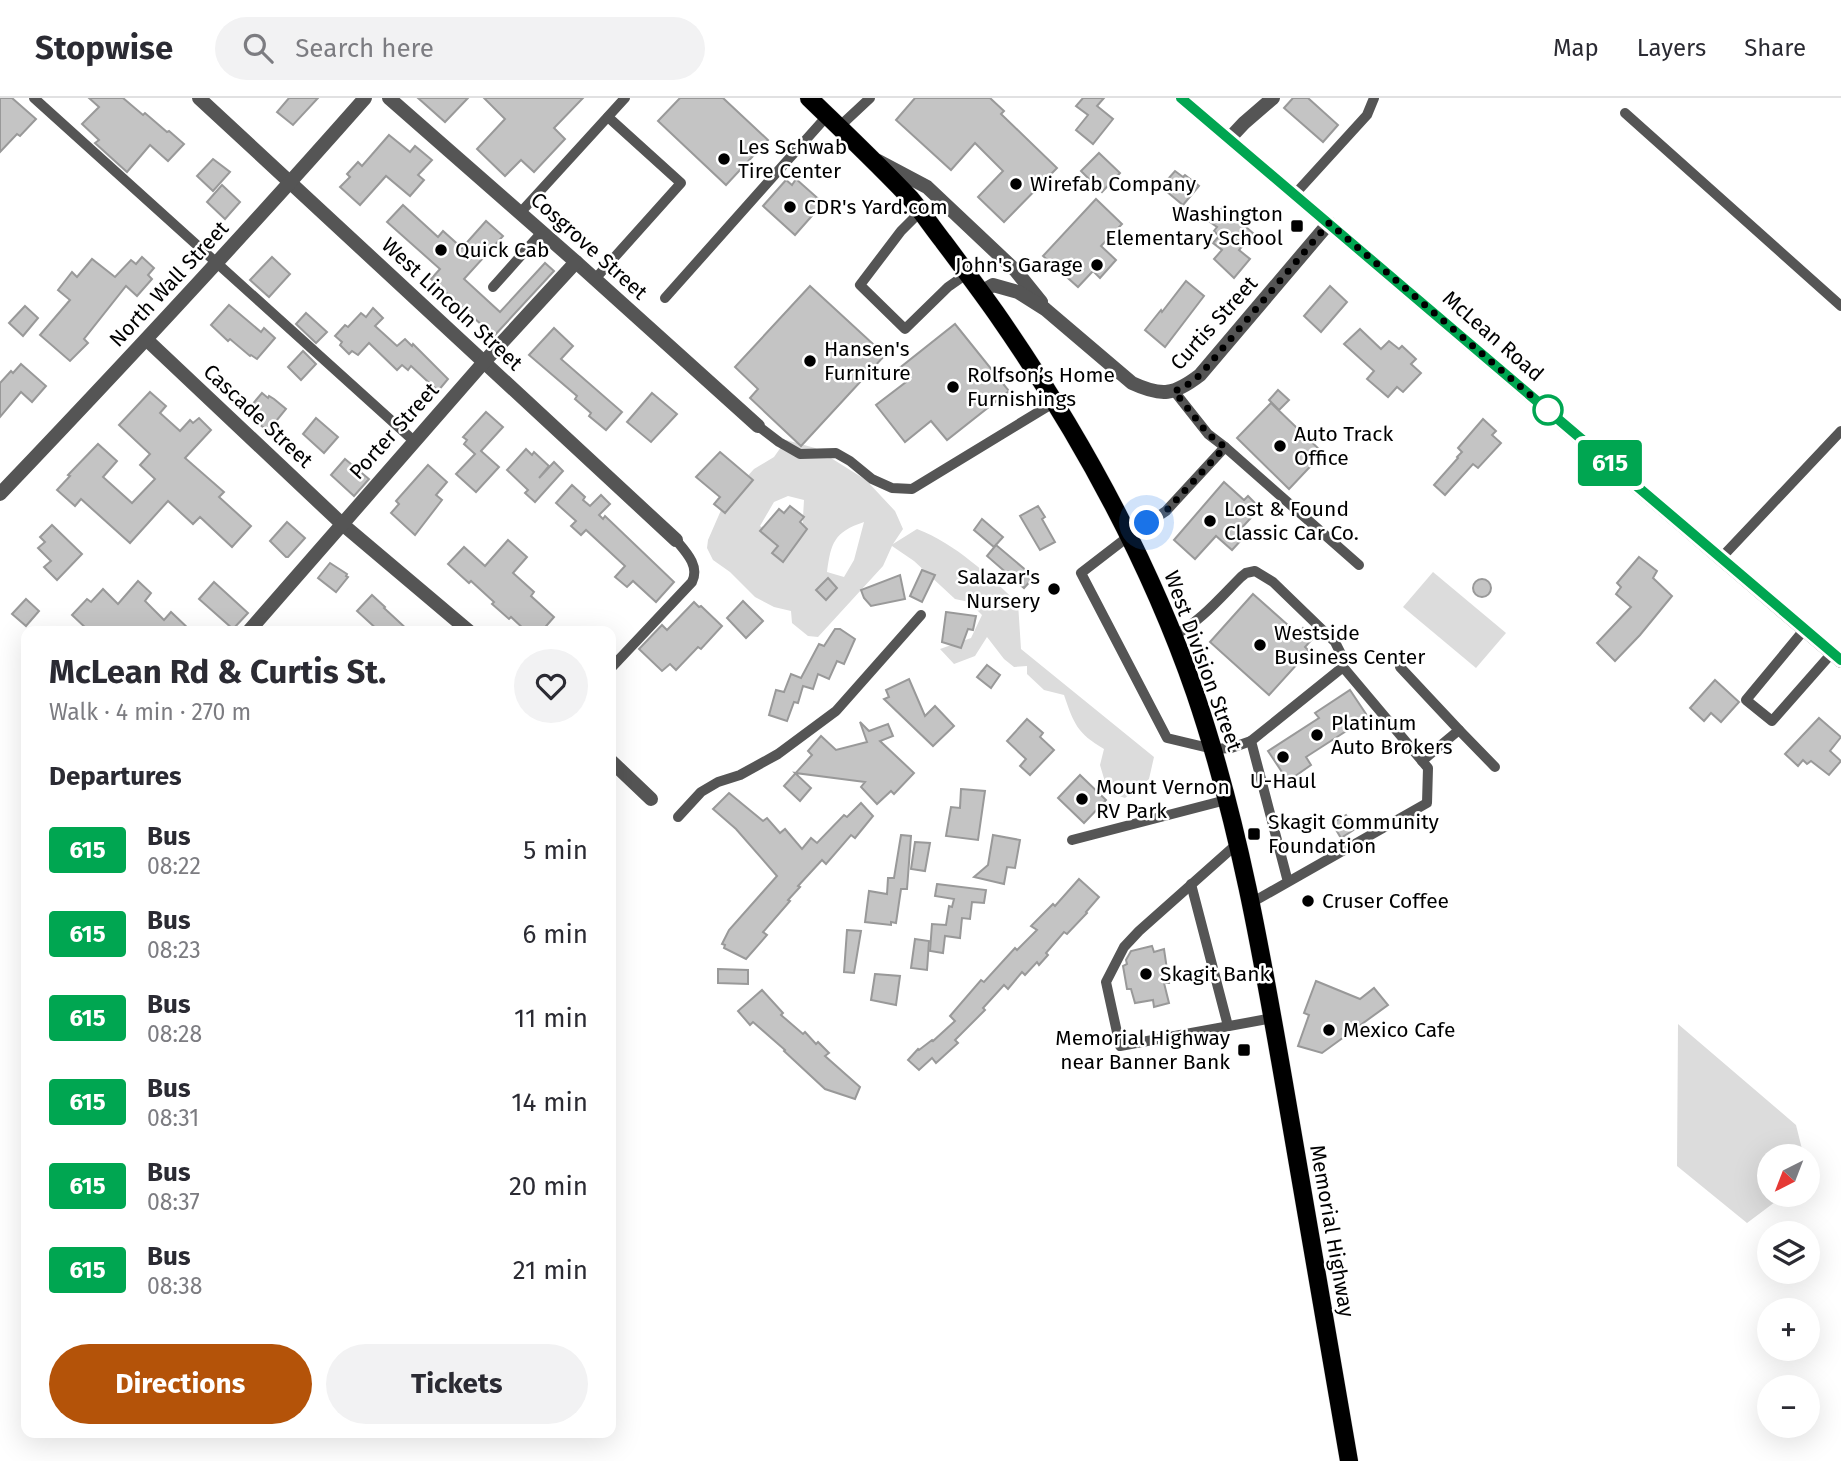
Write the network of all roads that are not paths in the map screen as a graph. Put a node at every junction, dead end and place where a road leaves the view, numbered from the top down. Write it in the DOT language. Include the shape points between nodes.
graph roads {
  1 [pos="34,98"];
  2 [pos="199,98"];
  3 [pos="365,98"];
  4 [pos="389,98"];
  5 [pos="625,98"];
  6 [pos="809,98"];
  7 [pos="870,98"];
  8 [pos="1181,98"];
  9 [pos="1273,98"];
  10 [pos="1374,98"];
  11 [pos="1625,113"];
  12 [pos="608,117"];
  13 [pos="833,121"];
  14 [pos="1229,139"];
  15 [pos="868,155"];
  16 [pos="290,183"];
  17 [pos="1295,194"];
  18 [pos="921,211"];
  19 [pos="520,213"];
  20 [pos="1329,223"];
  21 [pos="542,232"];
  22 [pos="576,262"];
  23 [pos="216,264"];
  24 [pos="968,274"];
  25 [pos="595,279"];
  26 [pos="493,287"];
  27 [pos="981,292"];
  28 [pos="665,298"];
  29 [pos="1841,306"];
  30 [pos="1045,309"];
  31 [pos="147,340"];
  32 [pos="484,362"];
  33 [pos="1174,391"];
  34 [pos="1055,402"];
  35 [pos="758,426"];
  36 [pos="1841,431"];
  37 [pos="414,442"];
  38 [pos="1225,447"];
  39 [pos="0,494"];
  40 [pos="341,523"];
  41 [pos="1129,536"];
  42 [pos="676,540"];
  43 [pos="1721,558"];
  44 [pos="1359,565"];
  45 [pos="921,615"];
  46 [pos="253,626"];
  47 [pos="463,626"];
  48 [pos="1804,629"];
  49 [pos="1173,636"];
  50 [pos="1836,657"];
  51 [pos="616,663"];
  52 [pos="1343,667"];
  53 [pos="1400,667"];
  54 [pos="1460,730"];
  55 [pos="1251,741"];
  56 [pos="1213,750"];
  57 [pos="1422,761"];
  58 [pos="616,766"];
  59 [pos="1495,767"];
  60 [pos="652,799"];
  61 [pos="1226,800"];
  62 [pos="678,817"];
  63 [pos="1072,840"];
  64 [pos="1238,842"];
  65 [pos="1288,882"];
  66 [pos="1191,884"];
  67 [pos="1251,903"];
  68 [pos="1272,1014"];
  69 [pos="1228,1026"];
  70 [pos="1349,1461"];
  1 -- 23 [label="lane"];
  2 -- 16 [label="street, West Lincoln Street"];
  3 -- 16 [label="street, North Wall Street"];
  4 -- 19 [label="street, Cosgrove Street"];
  5 -- 12 [label="lane"];
  6 -- 13 [label="main road, West Division Street"];
  7 -- 13 [label="lane"];
  8 -- 14 [label="street, McLean Road"];
  9 -- 14 [label="street"];
  10 -- 17 [label="lane" via="1367,115"];
  11 -- 29 [label="lane"];
  12 -- 19 [label="lane"];
  12 -- 25 [label="lane" via="681,183"];
  13 -- 15 [label="main road, West Division Street"];
  13 -- 28 [label="lane"];
  14 -- 17 [label="street, McLean Road"];
  15 -- 18 [label="main road, West Division Street"];
  15 -- 30 [label="street, Curtis Street" via="927,187 1016,271"];
  16 -- 23 [label="street, North Wall Street"];
  16 -- 32 [label="street, West Lincoln Street"];
  17 -- 20 [label="street, McLean Road"];
  18 -- 24 [label="main road, West Division Street"];
  18 -- 24 [label="lane" via="860,285 905,330 948,287"];
  19 -- 21 [label="street, Cosgrove Street"];
  20 -- 33 [label="street, Curtis Street" via="1200,375"];
  20 -- 43 [label="street, McLean Road"];
  21 -- 22 [label="street, Cosgrove Street"];
  21 -- 26 [label="lane"];
  22 -- 25 [label="street, Cosgrove Street"];
  22 -- 32 [label="street, Porter Street"];
  23 -- 31 [label="street, North Wall Street"];
  23 -- 37 [label="lane"];
  24 -- 27 [label="main road, West Division Street"];
  25 -- 35 [label="street, Cosgrove Street"];
  27 -- 30 [label="street, Curtis Street" via="993,285 1018,292"];
  27 -- 34 [label="main road, West Division Street"];
  30 -- 33 [label="street, Curtis Street" via="1132,383 1148,390"];
  31 -- 39 [label="street, North Wall Street"];
  31 -- 40 [label="street, Cascade Street"];
  32 -- 37 [label="street, Porter Street"];
  32 -- 42 [label="street, West Lincoln Street"];
  33 -- 38 [label="lane" via="1208,434"];
  34 -- 35 [label="lane" via="912,489 892,488 872,479 836,453 800,453"];
  34 -- 41 [label="main road, West Division Street"];
  36 -- 43 [label="lane"];
  37 -- 40 [label="street, Porter Street"];
  38 -- 41 [label="lane" via="1166,511"];
  38 -- 44 [label="lane"];
  40 -- 46 [label="street, Porter Street"];
  40 -- 47 [label="street, Cascade Street"];
  41 -- 49 [label="main road, West Division Street"];
  41 -- 56 [label="lane" via="1081,573 1167,738"];
  42 -- 51 [label="lane" via="690,557 695,576"];
  43 -- 48 [label="street, McLean Road"];
  45 -- 62 [label="lane" via="836,710 778,754 701,792"];
  48 -- 50 [label="street, McLean Road"];
  48 -- 50 [label="lane" via="1746,700 1772,722"];
  49 -- 52 [label="lane" via="1199,620 1246,573 1255,571 1273,582 1335,642"];
  49 -- 56 [label="main road, West Division Street"];
  52 -- 55 [label="lane"];
  52 -- 57 [label="lane"];
  53 -- 54 [label="lane"];
  54 -- 57 [label="lane"];
  54 -- 59 [label="lane"];
  55 -- 56 [label="lane"];
  55 -- 65 [label="lane"];
  56 -- 61 [label="main road, West Division Street"];
  57 -- 65 [label="lane" via="1428,768 1427,803"];
  58 -- 60 [label="street"];
  61 -- 63 [label="lane"];
  61 -- 64 [label="main road, West Division Street"];
  64 -- 66 [label="lane"];
  64 -- 67 [label="main road, West Division Street"];
  65 -- 67 [label="lane"];
  66 -- 69 [label="lane"];
  66 -- 69 [label="lane" via="1124,947 1106,982 1119,1046"];
  67 -- 68 [label="main road, West Division Street"];
  68 -- 69 [label="lane"];
  68 -- 70 [label="main road, Memorial Highway"];
}
